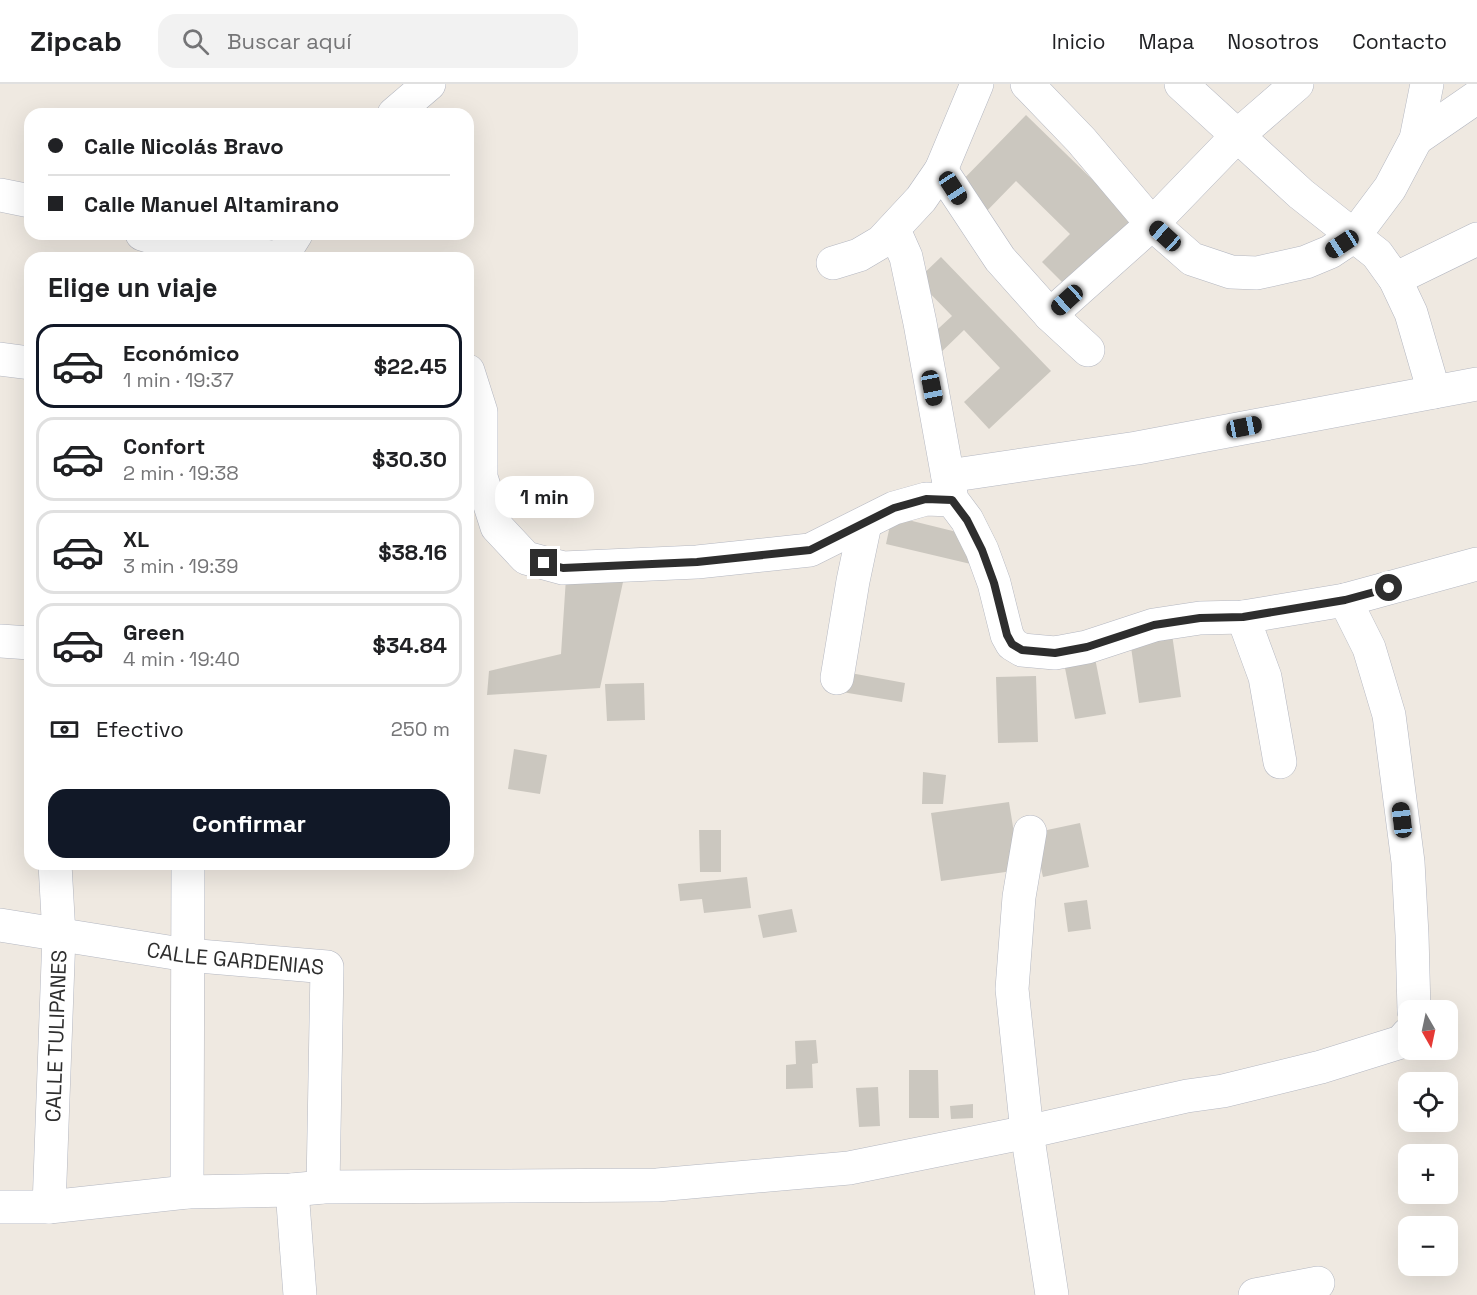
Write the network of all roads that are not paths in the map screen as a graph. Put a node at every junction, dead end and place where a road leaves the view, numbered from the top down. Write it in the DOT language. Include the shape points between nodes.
graph roads {
  1 [pos="429,84"];
  2 [pos="977,84"];
  3 [pos="1028,84"];
  4 [pos="1181,84"];
  5 [pos="1297,84"];
  6 [pos="1428,84"];
  7 [pos="1477,97"];
  8 [pos="401,108"];
  9 [pos="1237,136"];
  10 [pos="1416,139"];
  11 [pos="941,170"];
  12 [pos="0,195"];
  13 [pos="24,200"];
  14 [pos="1152,224"];
  15 [pos="894,230"];
  16 [pos="1354,236"];
  17 [pos="1477,239"];
  18 [pos="160,240"];
  19 [pos="230,252"];
  20 [pos="833,263"];
  21 [pos="1395,279"];
  22 [pos="1050,315"];
  23 [pos="1088,350"];
  24 [pos="0,358"];
  25 [pos="24,362"];
  26 [pos="474,390"];
  27 [pos="1476,391"];
  28 [pos="1434,392"];
  29 [pos="950,488"];
  30 [pos="866,524"];
  31 [pos="1477,564"];
  32 [pos="1345,600"];
  33 [pos="1243,617"];
  34 [pos="0,641"];
  35 [pos="24,643"];
  36 [pos="837,678"];
  37 [pos="1280,762"];
  38 [pos="1030,832"];
  39 [pos="55,870"];
  40 [pos="188,870"];
  41 [pos="0,925"];
  42 [pos="59,935"];
  43 [pos="187,955"];
  44 [pos="1414,1000"];
  45 [pos="1398,1043"];
  46 [pos="1027,1132"];
  47 [pos="308,1189"];
  48 [pos="187,1192"];
  49 [pos="0,1207"];
  50 [pos="49,1207"];
  51 [pos="1318,1283"];
  52 [pos="300,1295"];
  53 [pos="1052,1295"];
  54 [pos="1255,1295"];
  1 -- 8 [label="street"];
  2 -- 11 [label="street"];
  3 -- 14 [label="street" via="1082,140"];
  4 -- 9 [label="street"];
  5 -- 9 [label="street"];
  6 -- 10 [label="street"];
  7 -- 10 [label="street"];
  9 -- 14 [label="street"];
  9 -- 16 [label="street"];
  10 -- 16 [label="street" via="1390,188"];
  11 -- 15 [label="street"];
  11 -- 22 [label="street" via="1000,259"];
  12 -- 13 [label="street"];
  14 -- 16 [label="street" via="1192,259 1231,272 1257,273 1306,262"];
  14 -- 22 [label="street"];
  15 -- 20 [label="street" via="859,255"];
  15 -- 29 [label="street" via="906,257"];
  16 -- 21 [label="street" via="1377,254"];
  17 -- 21 [label="street"];
  18 -- 19 [label="street"];
  21 -- 28 [label="street" via="1411,313"];
  22 -- 23 [label="street"];
  24 -- 25 [label="street"];
  26 -- 30 [label="street" via="481,412 481,477 496,527 526,558 563,568 770,555 810,550"];
  27 -- 28 [label="street"];
  28 -- 29 [label="street"];
  29 -- 30 [label="street" via="894,508"];
  29 -- 33 [label="street" via="982,550 1007,635 1022,650 1055,653 1154,625"];
  30 -- 36 [label="street"];
  31 -- 32 [label="street"];
  32 -- 33 [label="street"];
  32 -- 44 [label="street" via="1370,648 1389,716 1408,862"];
  33 -- 37 [label="street" via="1265,677"];
  34 -- 35 [label="street"];
  38 -- 46 [label="street" via="1019,897 1012,989"];
  39 -- 42 [label="street, CALLE TULIPANES"];
  40 -- 43 [label="street"];
  41 -- 42 [label="street, CALLE GARDENIAS"];
  42 -- 43 [label="street, CALLE GARDENIAS"];
  42 -- 50 [label="street, CALLE TULIPANES"];
  43 -- 47 [label="street, CALLE GARDENIAS" via="327,967"];
  43 -- 48 [label="street"];
  45 -- 46 [label="street" via="1223,1091"];
  46 -- 47 [label="street" via="849,1168 657,1185"];
  46 -- 53 [label="street"];
  47 -- 48 [label="street"];
  47 -- 52 [label="street"];
  48 -- 50 [label="street"];
  49 -- 50 [label="street"];
  51 -- 54 [label="street"];
}
